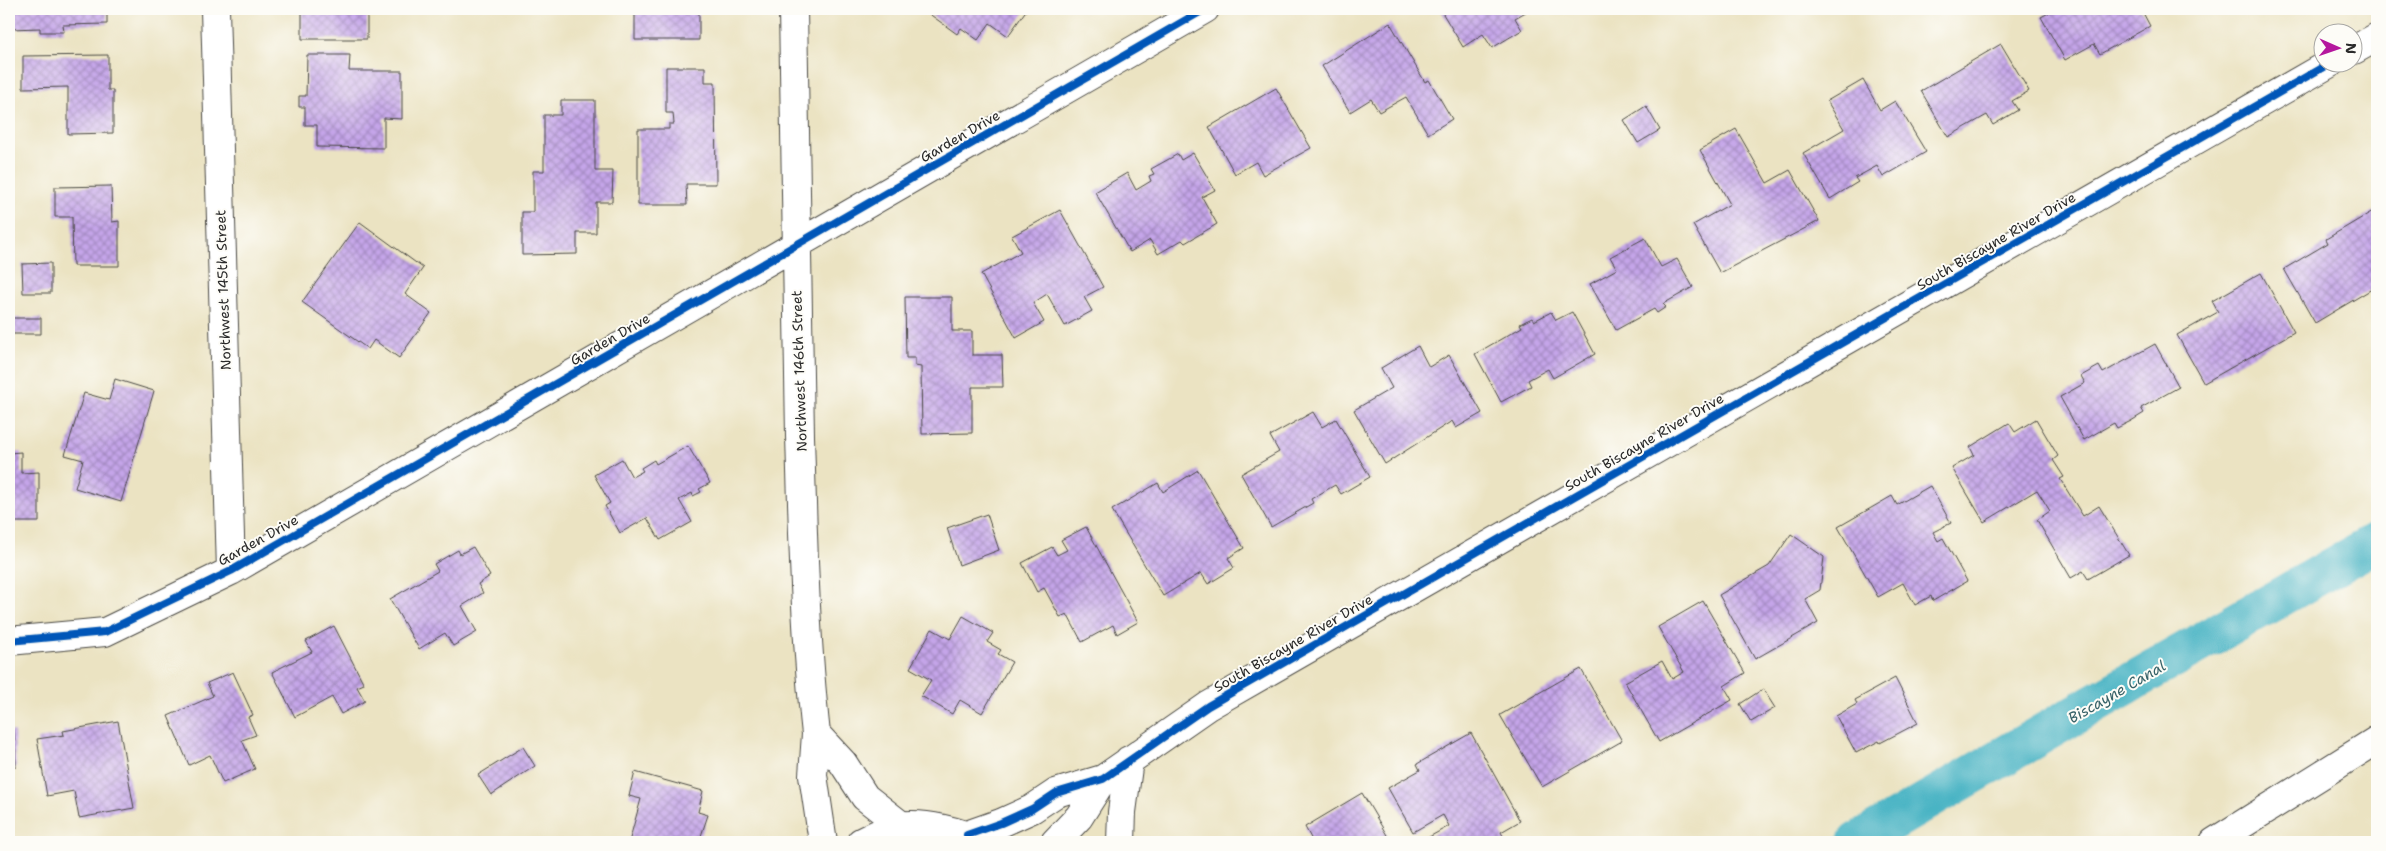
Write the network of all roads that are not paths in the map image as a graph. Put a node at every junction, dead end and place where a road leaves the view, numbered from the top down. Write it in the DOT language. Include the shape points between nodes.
graph roads {
  1 [pos="214,9"];
  2 [pos="793,9"];
  3 [pos="1205,9"];
  4 [pos="2377,37"];
  5 [pos="2364,44"];
  6 [pos="2315,72"];
  7 [pos="795,246"];
  8 [pos="231,571"];
  9 [pos="9,641"];
  10 [pos="816,734"];
  11 [pos="2377,740"];
  12 [pos="1129,760"];
  13 [pos="1104,779"];
  14 [pos="902,826"];
  15 [pos="975,838"];
  16 [pos="823,842"];
  17 [pos="861,842"];
  18 [pos="1055,842"];
  19 [pos="1121,842"];
  20 [pos="2214,842"];
  1 -- 8 [label="street, Northwest 145th Street"];
  2 -- 7 [label="street, Northwest 146th Street"];
  3 -- 7 [label="street, Garden Drive"];
  4 -- 5 [label="street"];
  6 -- 12 [label="street, South Biscayne River Drive" via="1208,706"];
  7 -- 8 [label="street, Garden Drive"];
  7 -- 10 [label="street, Northwest 146th Street" via="809,663"];
  8 -- 9 [label="street, Garden Drive" via="104,632"];
  10 -- 14 [label="street" via="843,763 865,797"];
  10 -- 16 [label="street, Northwest 146th Street" via="813,775"];
  11 -- 20 [label="street"];
  12 -- 13 [label="street, South Biscayne River Drive"];
  12 -- 19 [label="street"];
  13 -- 15 [label="street, South Biscayne River Drive" via="1056,793"];
  13 -- 18 [label="street, South Biscayne River Drive" via="1079,817"];
  14 -- 15 [label="street"];
  14 -- 17 [label="street"];
}
